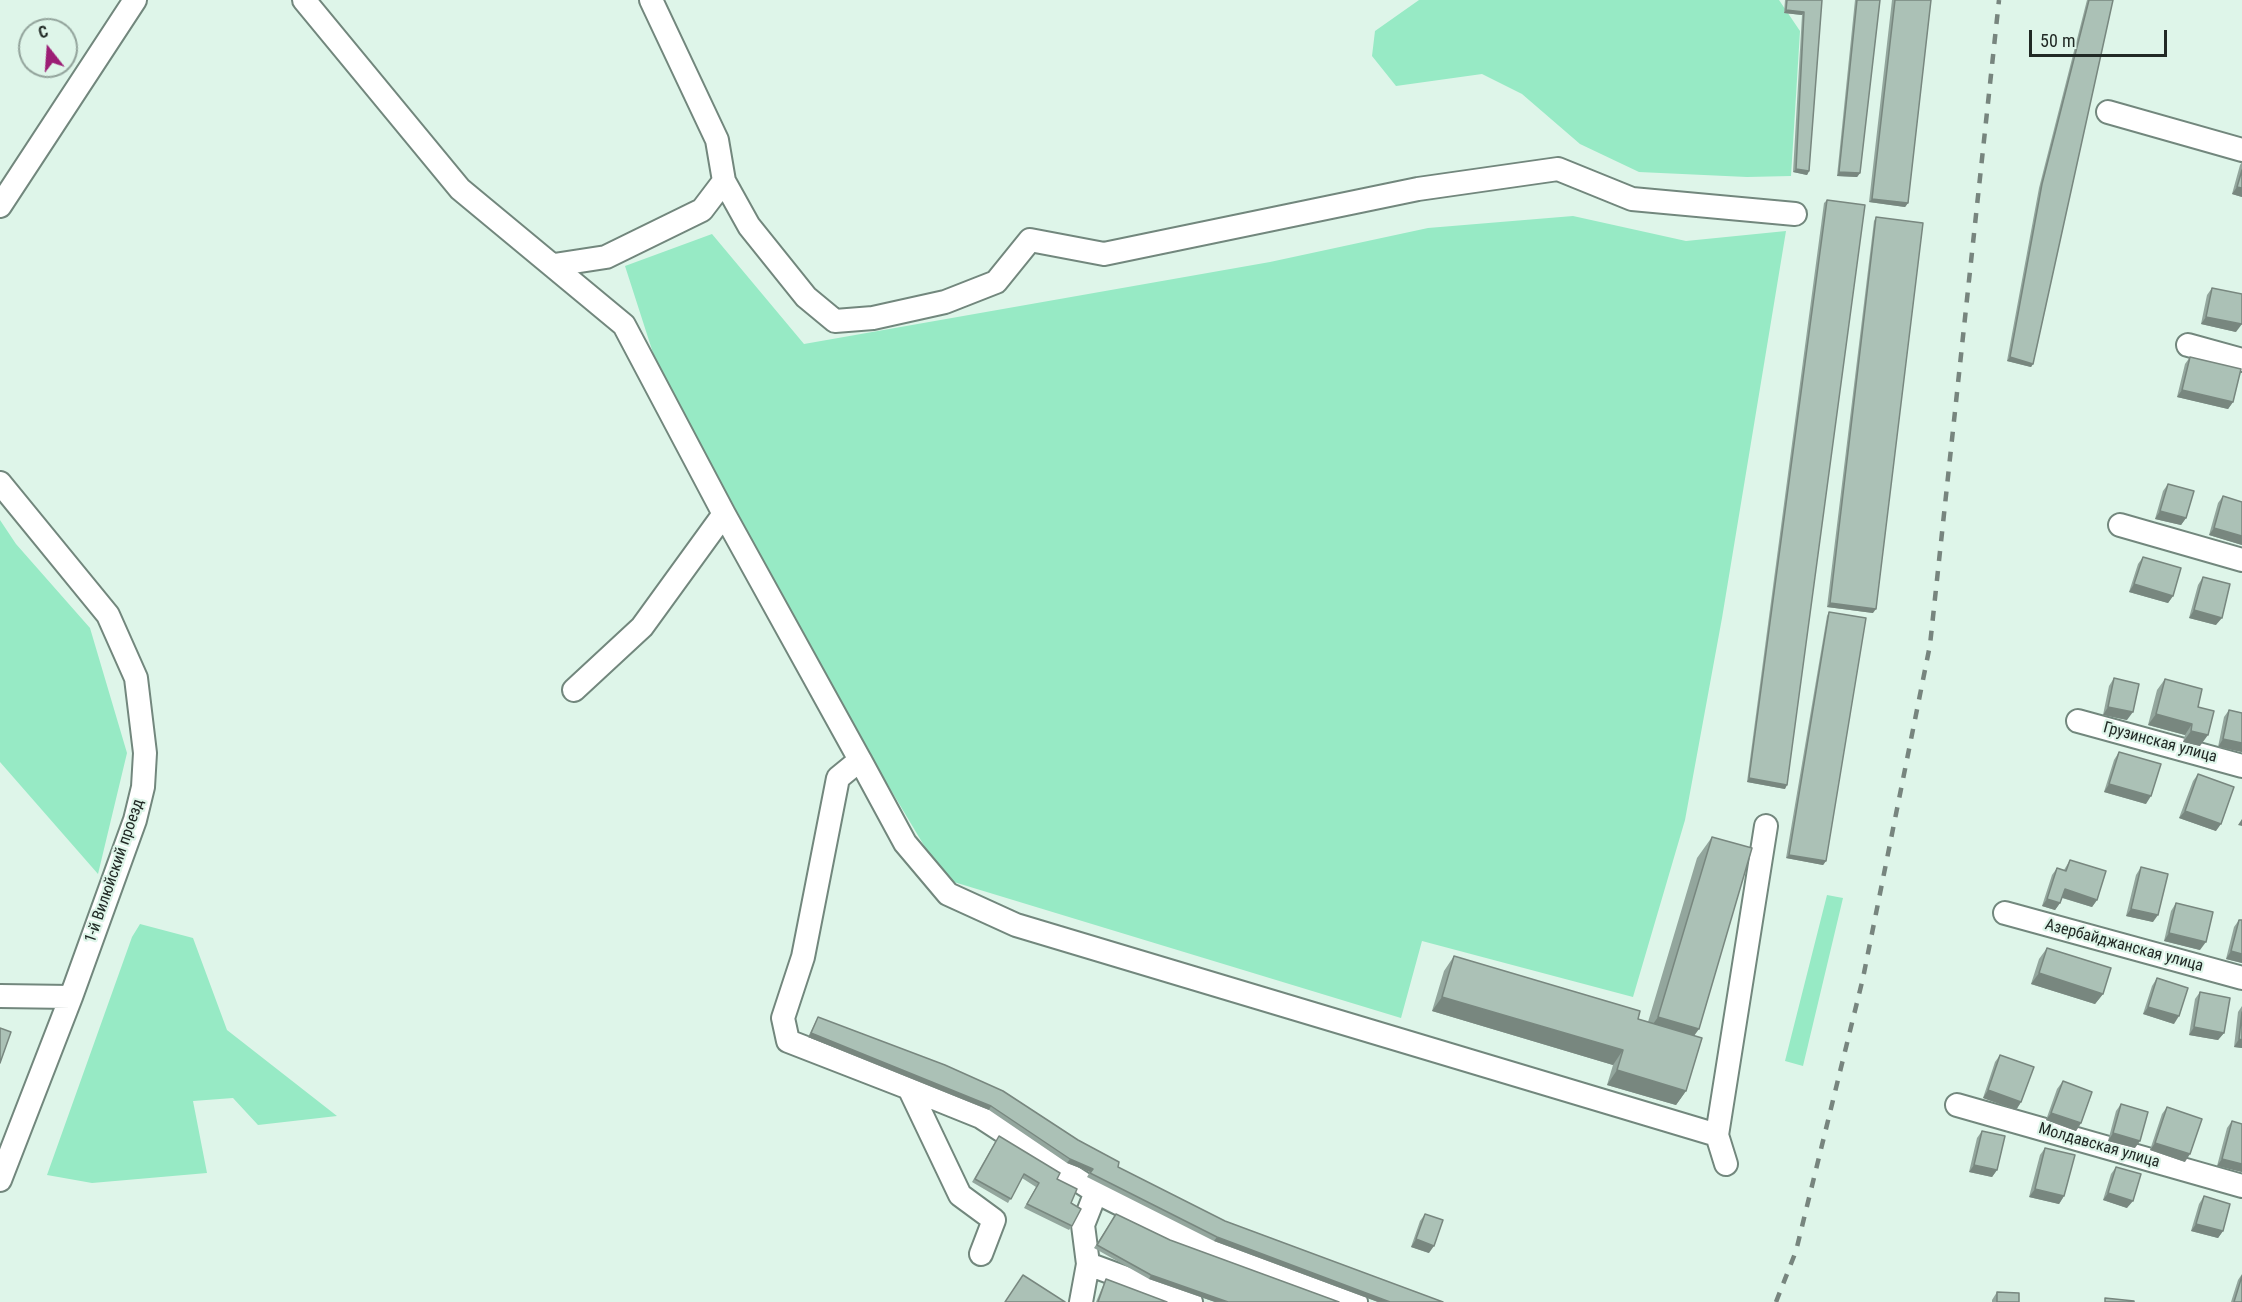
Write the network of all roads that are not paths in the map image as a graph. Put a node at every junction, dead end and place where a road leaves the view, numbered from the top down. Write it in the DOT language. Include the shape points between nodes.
graph roads {
  1 [pos="135,0"];
  2 [pos="304,0"];
  3 [pos="651,0"];
  4 [pos="2118,116"];
  5 [pos="2242,150"];
  6 [pos="724,181"];
  7 [pos="0,206"];
  8 [pos="1795,214"];
  9 [pos="554,265"];
  10 [pos="2188,345"];
  11 [pos="2242,360"];
  12 [pos="0,483"];
  13 [pos="724,514"];
  14 [pos="2120,525"];
  15 [pos="2242,560"];
  16 [pos="574,690"];
  17 [pos="2078,721"];
  18 [pos="860,760"];
  19 [pos="2242,766"];
  20 [pos="1766,826"];
  21 [pos="2005,914"];
  22 [pos="2242,978"];
  23 [pos="0,996"];
  24 [pos="71,997"];
  25 [pos="909,1088"];
  26 [pos="1957,1105"];
  27 [pos="1717,1134"];
  28 [pos="1726,1164"];
  29 [pos="0,1180"];
  30 [pos="2242,1186"];
  31 [pos="1096,1192"];
  32 [pos="981,1254"];
  33 [pos="1088,1263"];
  34 [pos="1081,1302"];
  35 [pos="1191,1302"];
  36 [pos="1356,1302"];
  1 -- 7 [label="street"];
  2 -- 9 [label="street" via="460,189"];
  3 -- 6 [label="street" via="717,141"];
  4 -- 5 [label="street"];
  6 -- 8 [label="street" via="750,226 806,297 835,321 873,318 945,302 996,282 1030,240 1104,254 1418,189 1558,169 1632,199"];
  6 -- 9 [label="street" via="702,210 606,257"];
  9 -- 13 [label="street" via="624,325"];
  10 -- 11 [label="street"];
  12 -- 24 [label="street, 1-й Вилюйский проезд" via="108,615 136,678 145,753 143,787 135,820"];
  13 -- 16 [label="street" via="642,627"];
  13 -- 18 [label="street"];
  14 -- 15 [label="street"];
  17 -- 19 [label="street, Грузинская улица"];
  18 -- 25 [label="street" via="838,778 803,957 783,1018 788,1041"];
  18 -- 27 [label="street" via="905,843 948,894 1016,925"];
  20 -- 27 [label="street"];
  21 -- 22 [label="street, Азербайджанская улица"];
  23 -- 24 [label="street"];
  24 -- 29 [label="street, 1-й Вилюйский проезд"];
  25 -- 31 [label="street" via="981,1117"];
  25 -- 32 [label="street" via="960,1195 994,1220"];
  26 -- 30 [label="street, Молдавская улица"];
  27 -- 28 [label="street"];
  31 -- 33 [label="street" via="1083,1225"];
  31 -- 36 [label="street" via="1237,1259"];
  33 -- 34 [label="street"];
  33 -- 35 [label="street"];
}
